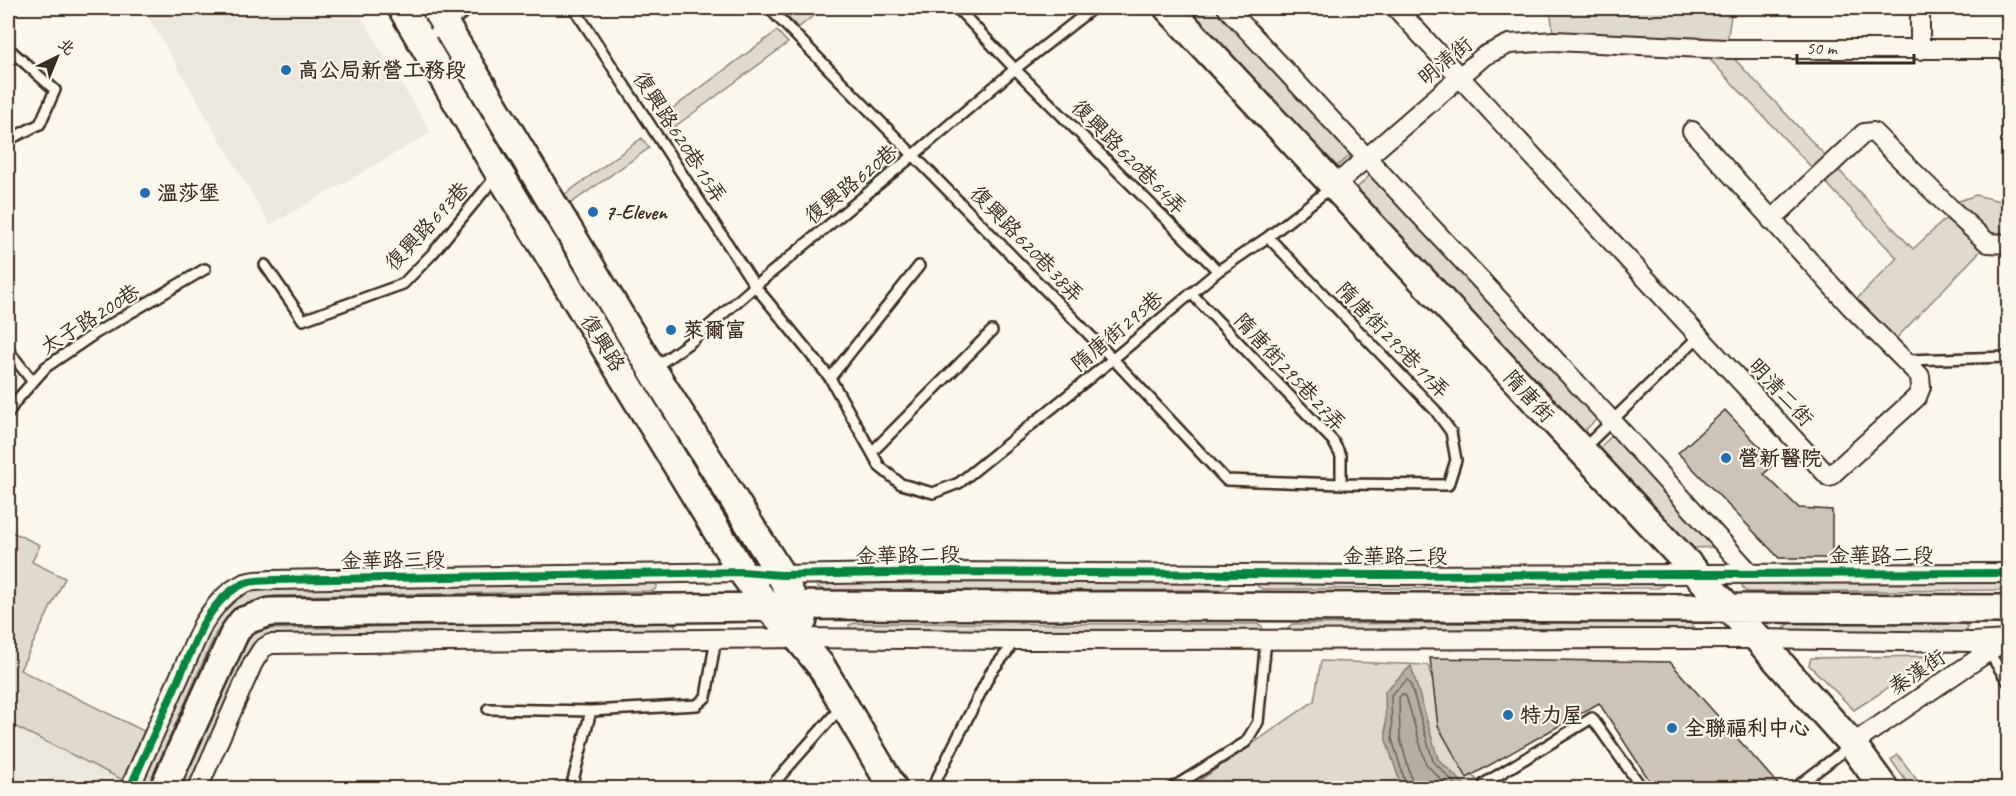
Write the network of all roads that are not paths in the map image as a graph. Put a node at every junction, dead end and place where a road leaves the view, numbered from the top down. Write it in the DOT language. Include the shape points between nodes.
graph roads {
  1 [pos="402,8"];
  2 [pos="471,8"];
  3 [pos="574,8"];
  4 [pos="769,8"];
  5 [pos="957,8"];
  6 [pos="1093,8"];
  7 [pos="1168,8"];
  8 [pos="1227,8"];
  9 [pos="1396,8"];
  10 [pos="1920,8"];
  11 [pos="440,17"];
  12 [pos="421,41"];
  13 [pos="8,48"];
  14 [pos="2008,49"];
  15 [pos="1920,50"];
  16 [pos="1015,69"];
  17 [pos="1459,76"];
  18 [pos="1692,131"];
  19 [pos="8,140"];
  20 [pos="915,154"];
  21 [pos="1366,158"];
  22 [pos="499,173"];
  23 [pos="1334,186"];
  24 [pos="1771,220"];
  25 [pos="1268,237"];
  26 [pos="2008,243"];
  27 [pos="265,265"];
  28 [pos="920,266"];
  29 [pos="205,269"];
  30 [pos="1218,271"];
  31 [pos="755,286"];
  32 [pos="1191,293"];
  33 [pos="992,331"];
  34 [pos="1698,337"];
  35 [pos="8,350"];
  36 [pos="2008,357"];
  37 [pos="1113,358"];
  38 [pos="1903,360"];
  39 [pos="640,376"];
  40 [pos="830,378"];
  41 [pos="33,382"];
  42 [pos="8,414"];
  43 [pos="1612,421"];
  44 [pos="872,452"];
  45 [pos="1581,452"];
  46 [pos="1341,484"];
  47 [pos="920,490"];
  48 [pos="742,572"];
  49 [pos="2008,573"];
  50 [pos="1697,574"];
  51 [pos="1751,574"];
  52 [pos="781,575"];
  53 [pos="795,605"];
  54 [pos="768,607"];
  55 [pos="1728,608"];
  56 [pos="2008,609"];
  57 [pos="716,638"];
  58 [pos="805,639"];
  59 [pos="1266,639"];
  60 [pos="1758,639"];
  61 [pos="1013,640"];
  62 [pos="2008,640"];
  63 [pos="1988,651"];
  64 [pos="2008,682"];
  65 [pos="844,704"];
  66 [pos="488,709"];
  67 [pos="591,711"];
  68 [pos="1852,744"];
  69 [pos="1485,783"];
  70 [pos="130,789"];
  71 [pos="164,789"];
  72 [pos="198,789"];
  73 [pos="571,789"];
  74 [pos="778,789"];
  75 [pos="893,789"];
  76 [pos="932,789"];
  77 [pos="1172,789"];
  78 [pos="1642,789"];
  79 [pos="1795,789"];
  80 [pos="1884,789"];
  1 -- 12 [label="street, 復興路"];
  2 -- 11 [label="lane"];
  3 -- 31 [label="lane, 復興路620巷15弄"];
  4 -- 20 [label="lane, 復興路620巷38弄"];
  5 -- 16 [label="lane, 復興路620巷64弄"];
  6 -- 16 [label="lane, 復興路620巷"];
  7 -- 23 [label="street, 隋唐街"];
  8 -- 21 [label="street, 隋唐街"];
  9 -- 17 [label="street, 明清二街"];
  10 -- 15 [label="street"];
  11 -- 12 [label="lane"];
  11 -- 39 [label="street, 復興路"];
  12 -- 22 [label="street, 復興路"];
  13 -- 19 [label="lane" via="55,90 40,124"];
  14 -- 15 [label="street, 明清街"];
  15 -- 17 [label="street, 明清街" via="1726,50 1554,41 1509,44 1484,56"];
  16 -- 20 [label="lane, 復興路620巷"];
  16 -- 30 [label="lane, 復興路620巷64弄"];
  17 -- 21 [label="street, 明清街"];
  17 -- 34 [label="street, 明清二街"];
  18 -- 24 [label="street, 明清二街"];
  20 -- 31 [label="lane, 復興路620巷"];
  20 -- 37 [label="lane, 復興路620巷38弄"];
  21 -- 23 [label="street, 明清街"];
  21 -- 43 [label="street, 隋唐街"];
  22 -- 27 [label="lane, 復興路693巷" via="403,284 303,320"];
  22 -- 39 [label="street, 復興路"];
  23 -- 25 [label="lane, 隋唐街295巷"];
  23 -- 45 [label="street, 隋唐街"];
  24 -- 26 [label="street" via="1864,133 1874,132 1988,243"];
  24 -- 38 [label="street, 明清二街"];
  25 -- 30 [label="lane, 隋唐街295巷"];
  25 -- 46 [label="lane, 隋唐街295巷11弄" via="1436,410 1451,432 1456,460 1448,484"];
  28 -- 40 [label="lane"];
  29 -- 41 [label="lane, 太子路200巷" via="96,333 46,367"];
  30 -- 32 [label="lane, 隋唐街295巷"];
  31 -- 39 [label="lane, 復興路620巷" via="693,340"];
  31 -- 40 [label="lane, 復興路620巷15弄"];
  32 -- 37 [label="lane, 隋唐街295巷"];
  32 -- 46 [label="lane, 隋唐街295巷27弄" via="1333,441 1341,456"];
  33 -- 44 [label="lane"];
  34 -- 38 [label="street, 明清二街" via="1829,477 1917,397 1920,376"];
  34 -- 43 [label="lane"];
  35 -- 41 [label="lane"];
  36 -- 38 [label="lane"];
  37 -- 46 [label="lane, 復興路620巷38弄" via="1226,480"];
  37 -- 47 [label="lane, 隋唐街295巷" via="959,483 933,494"];
  39 -- 48 [label="street, 復興路"];
  39 -- 52 [label="street, 復興路"];
  40 -- 44 [label="lane, 復興路620巷15弄"];
  41 -- 42 [label="lane, 太子路200巷"];
  43 -- 45 [label="lane"];
  43 -- 51 [label="street, 隋唐街"];
  44 -- 47 [label="lane, 復興路620巷15弄" via="880,467 901,484"];
  45 -- 50 [label="street, 隋唐街"];
  48 -- 52 [label="street, 金華路三段"];
  48 -- 54 [label="street, 復興路"];
  48 -- 70 [label="street, 金華路三段" via="245,583 214,607 203,624"];
  49 -- 51 [label="street, 金華路二段"];
  50 -- 51 [label="street, 金華路二段"];
  50 -- 52 [label="street, 金華路二段"];
  50 -- 55 [label="street, 隋唐街"];
  52 -- 53 [label="street, 復興路"];
  53 -- 54 [label="street"];
  53 -- 55 [label="street"];
  53 -- 58 [label="street, 復興路"];
  54 -- 58 [label="street, 復興路"];
  54 -- 71 [label="street" via="257,615 243,621 235,632"];
  55 -- 56 [label="street"];
  55 -- 60 [label="street, 隋唐街"];
  57 -- 58 [label="street"];
  57 -- 67 [label="lane" via="706,697 697,705"];
  57 -- 72 [label="street" via="270,644 253,663"];
  58 -- 61 [label="street"];
  58 -- 65 [label="street, 復興路"];
  59 -- 60 [label="street"];
  59 -- 61 [label="street"];
  59 -- 77 [label="lane" via="1258,722 1246,742"];
  60 -- 62 [label="street"];
  60 -- 68 [label="street, 隋唐街"];
  61 -- 76 [label="lane" via="991,672"];
  62 -- 63 [label="street, 秦漢街"];
  63 -- 64 [label="lane"];
  63 -- 68 [label="street, 秦漢街"];
  65 -- 74 [label="lane" via="774,783"];
  65 -- 75 [label="street, 復興路"];
  66 -- 67 [label="lane"];
  67 -- 73 [label="lane"];
  68 -- 79 [label="lane"];
  68 -- 80 [label="street, 隋唐街"];
  69 -- 78 [label="lane" via="1592,718"];
}
